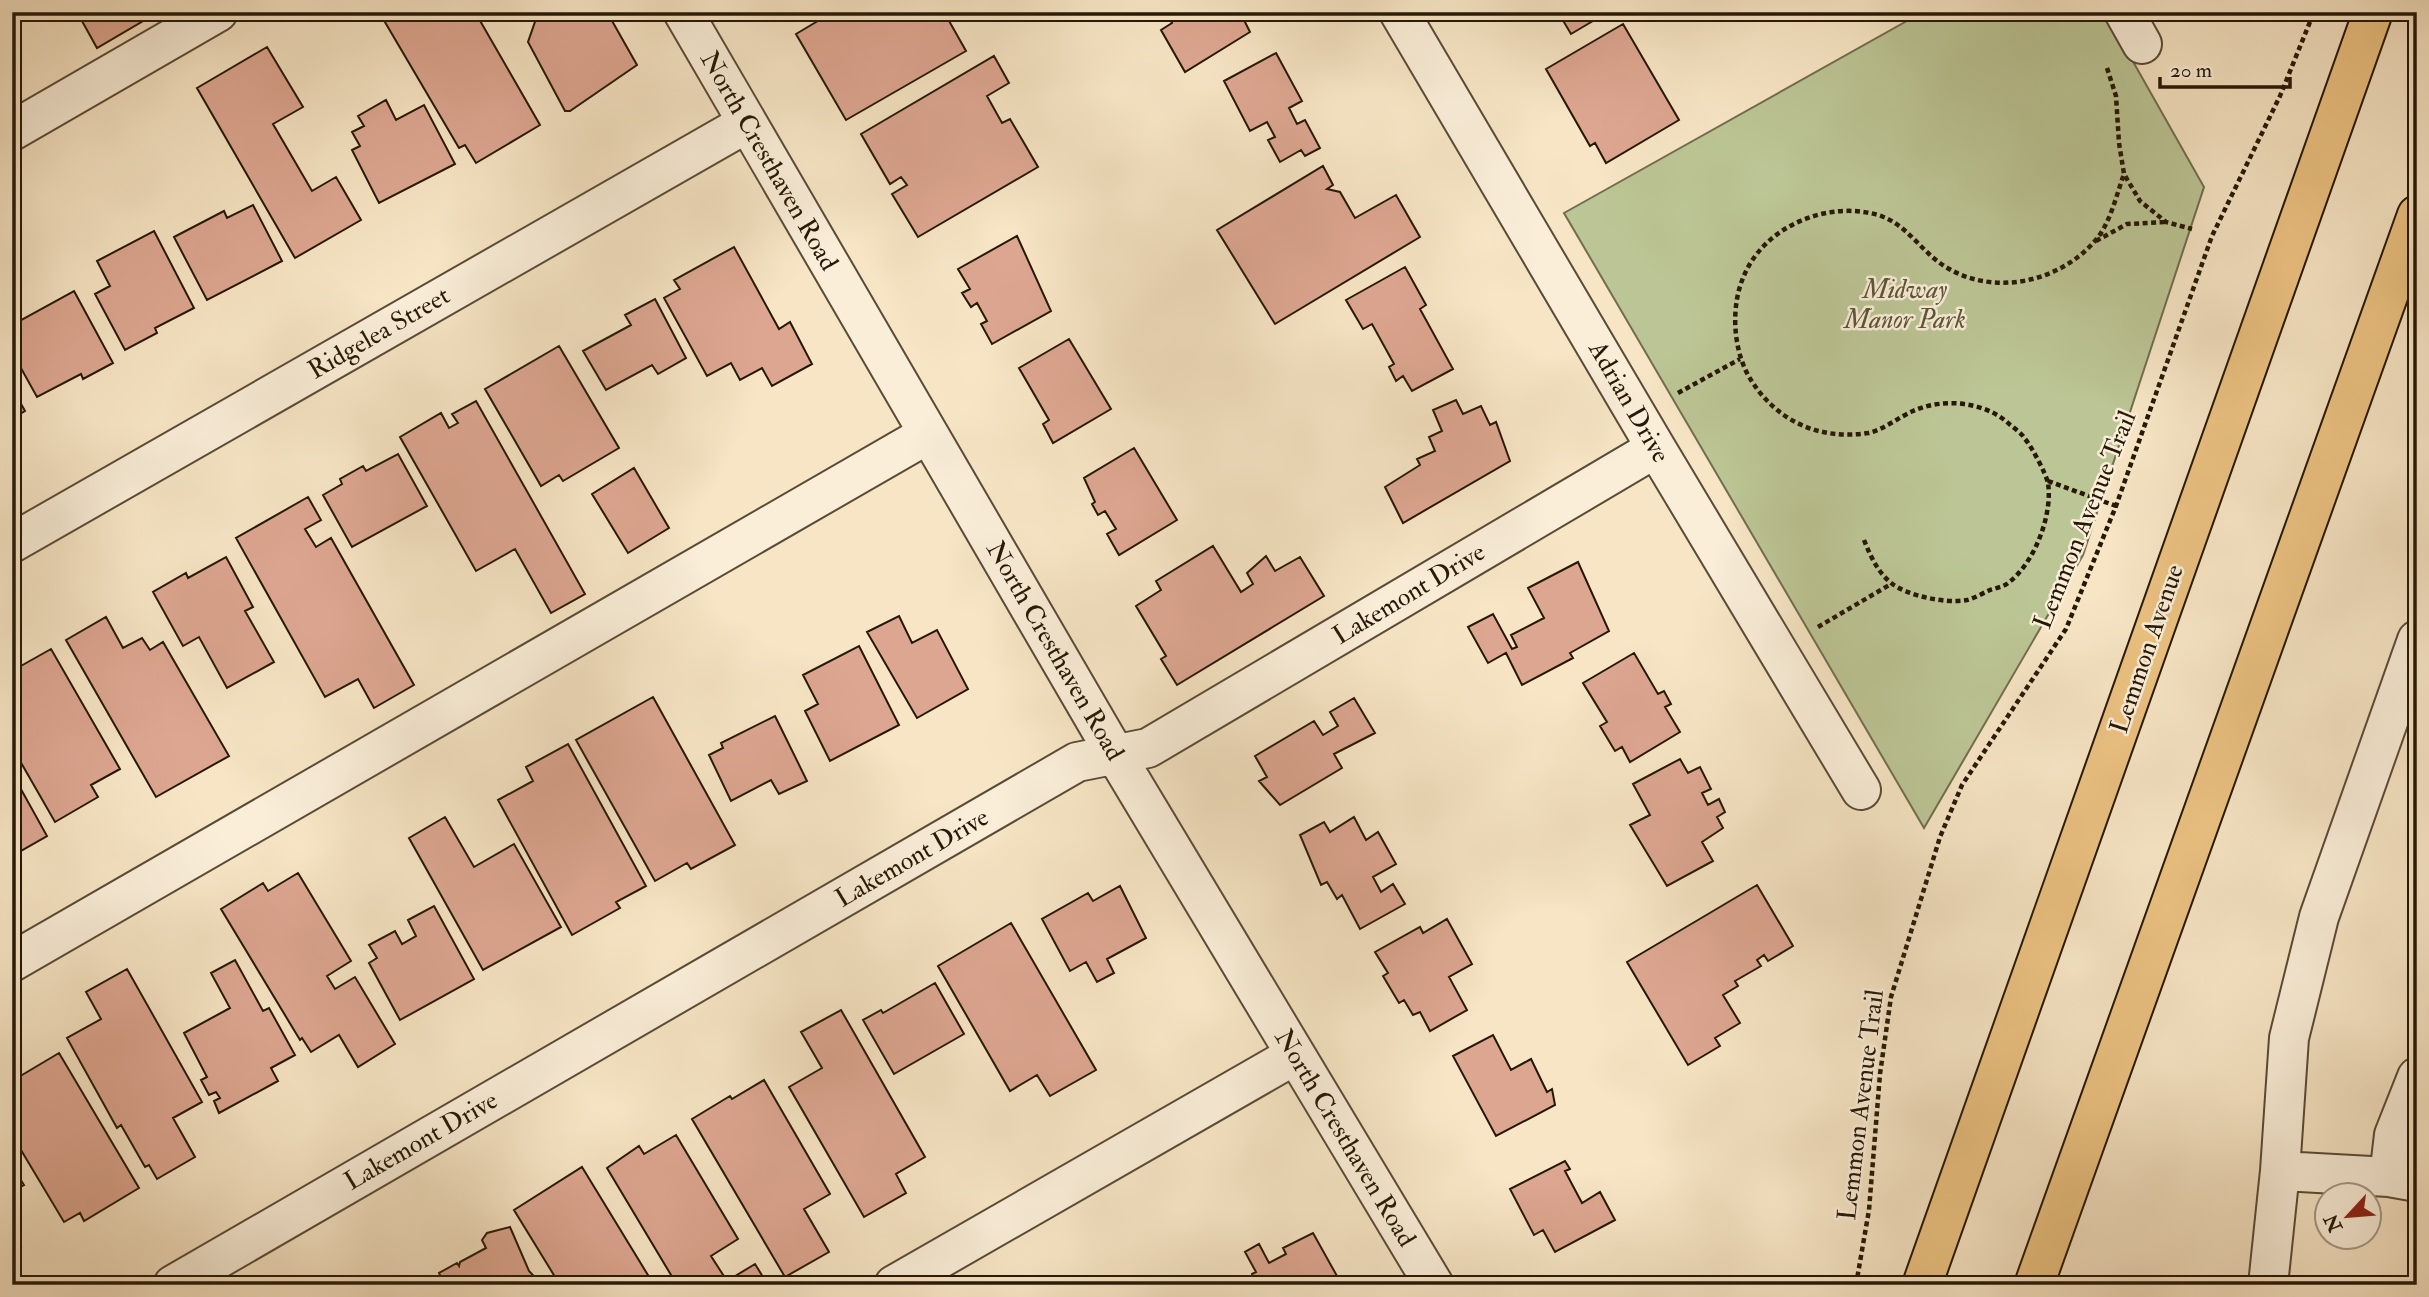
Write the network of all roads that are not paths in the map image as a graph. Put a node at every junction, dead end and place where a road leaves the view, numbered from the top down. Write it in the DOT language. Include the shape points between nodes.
graph roads {
  1 [pos="218,12"];
  2 [pos="683,12"];
  3 [pos="1399,12"];
  4 [pos="2373,12"];
  5 [pos="747,123"];
  6 [pos="12,131"];
  7 [pos="2417,215"];
  8 [pos="928,434"];
  9 [pos="1656,448"];
  10 [pos="12,543"];
  11 [pos="2417,640"];
  12 [pos="1115,754"];
  13 [pos="1861,790"];
  14 [pos="12,962"];
  15 [pos="1295,1055"];
  16 [pos="2417,1077"];
  17 [pos="2280,1171"];
  18 [pos="2403,1180"];
  19 [pos="173,1285"];
  20 [pos="894,1285"];
  21 [pos="1434,1285"];
  22 [pos="1922,1285"];
  23 [pos="2034,1285"];
  24 [pos="2268,1285"];
  1 -- 6 [label="street"];
  2 -- 5 [label="street, North Cresthaven Road"];
  3 -- 9 [label="street, Adrian Drive"];
  4 -- 22 [label="main road, Lemmon Avenue"];
  5 -- 8 [label="street, North Cresthaven Road"];
  5 -- 10 [label="street, Ridgelea Street"];
  7 -- 23 [label="main road"];
  8 -- 12 [label="street, North Cresthaven Road"];
  8 -- 14 [label="street"];
  9 -- 12 [label="street, Lakemont Drive" via="1147,748"];
  9 -- 13 [label="street, Adrian Drive"];
  11 -- 17 [label="street" via="2319,917 2289,1038"];
  12 -- 15 [label="street, North Cresthaven Road"];
  12 -- 19 [label="street, Lakemont Drive" via="1077,762"];
  15 -- 20 [label="street"];
  15 -- 21 [label="street, North Cresthaven Road"];
  16 -- 18 [label="street" via="2394,1135"];
  17 -- 18 [label="street"];
  17 -- 24 [label="street"];
}
